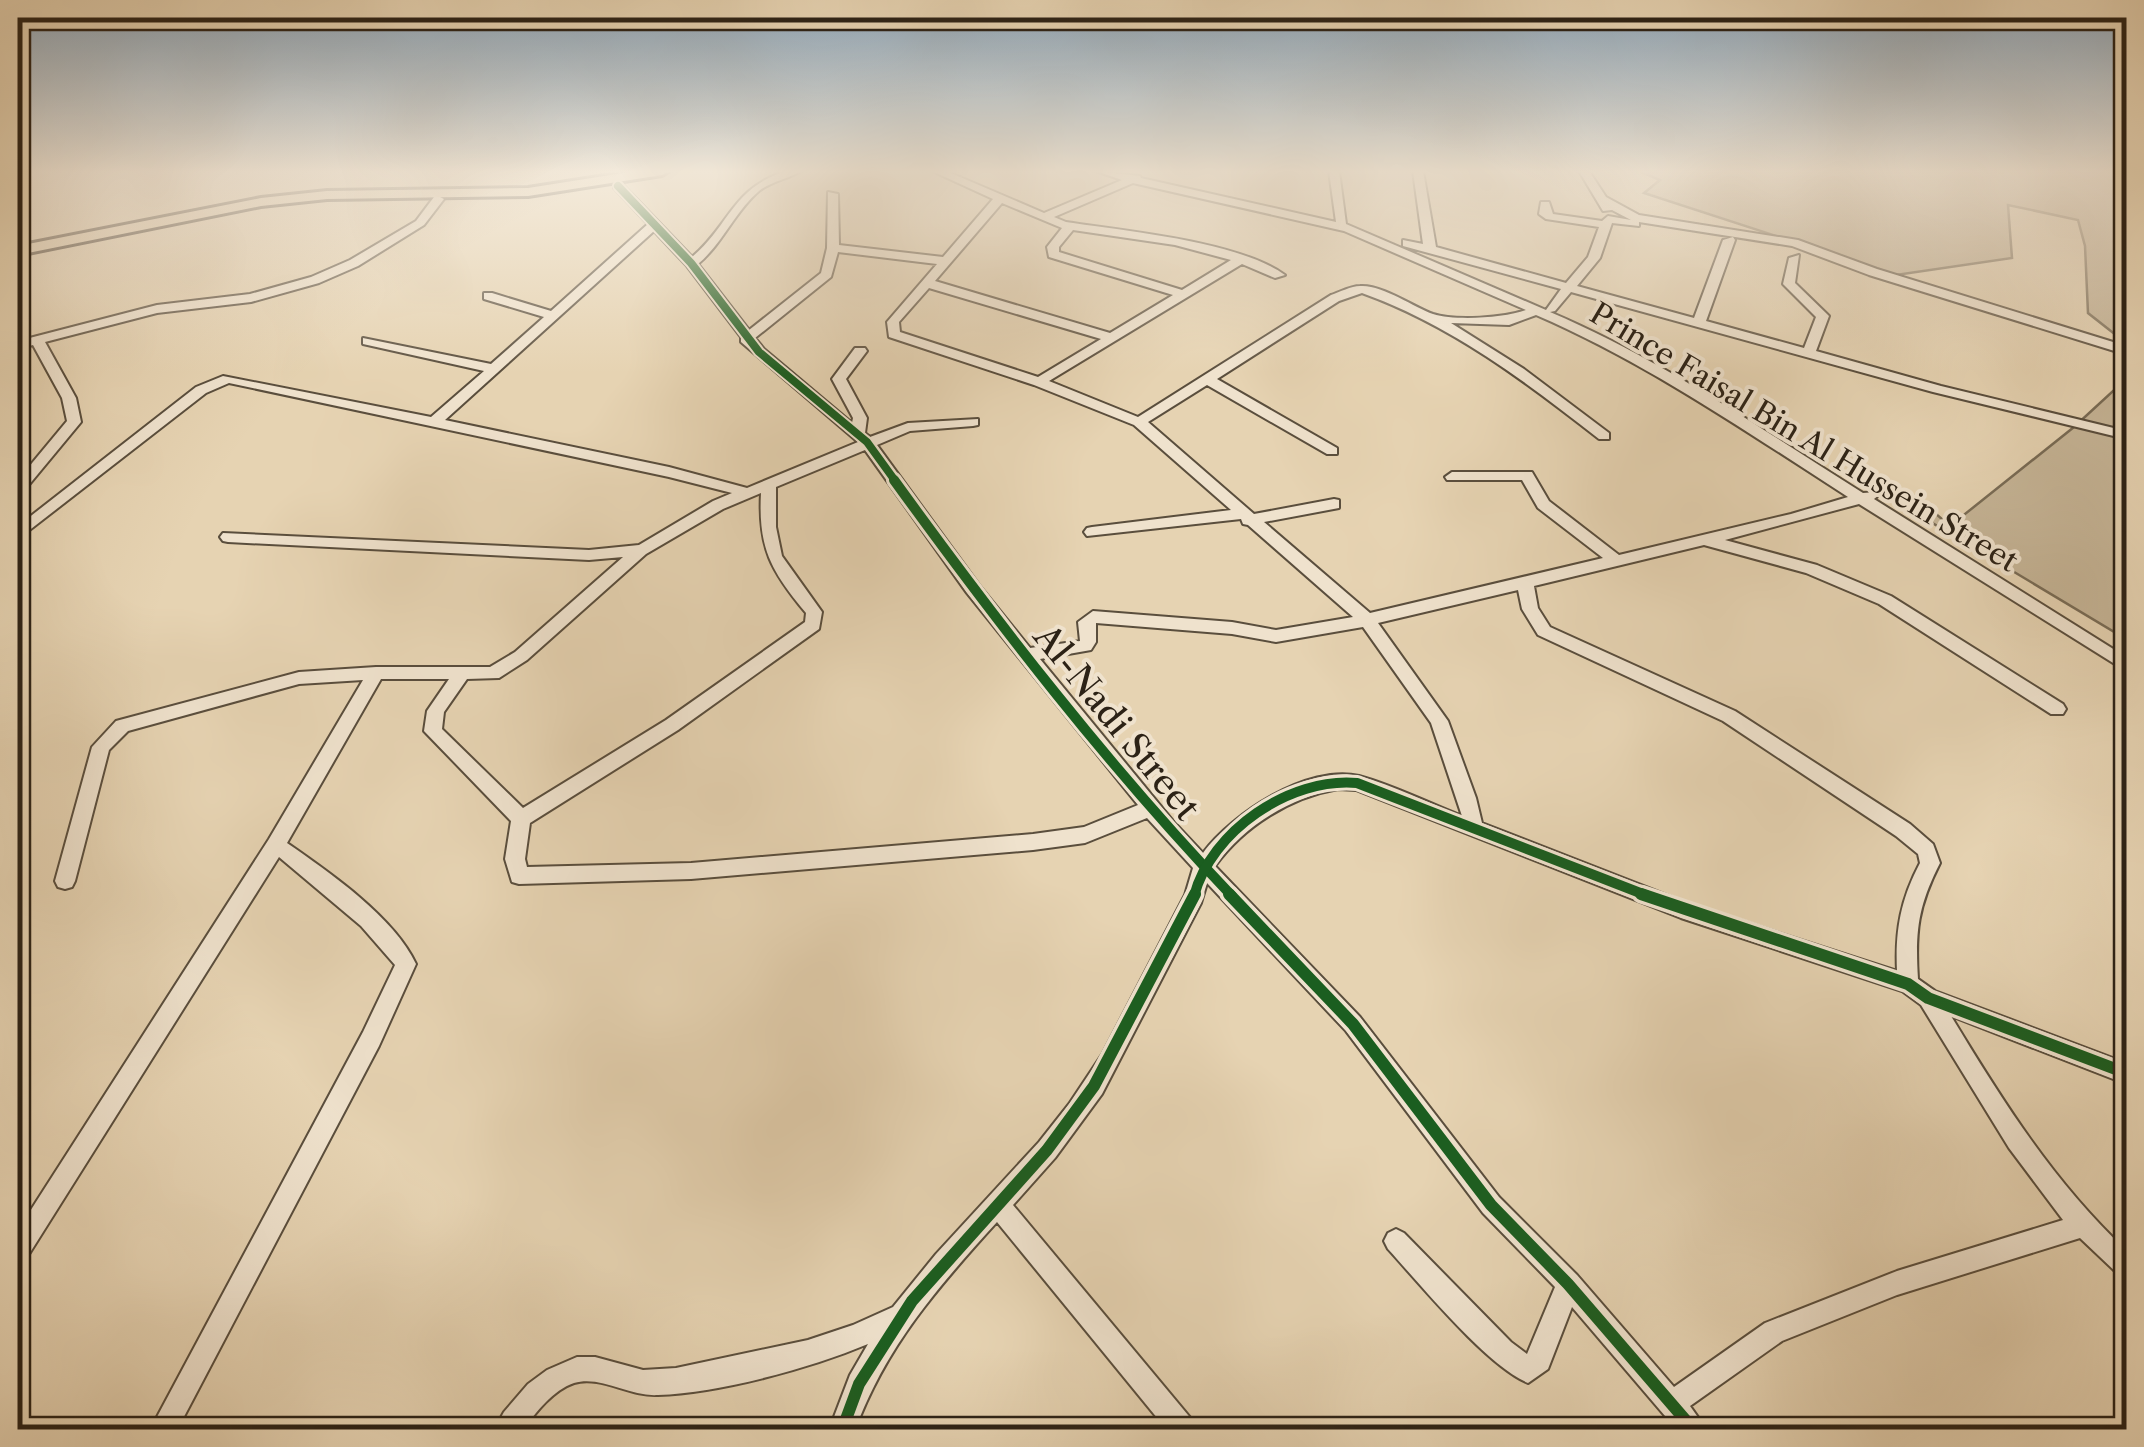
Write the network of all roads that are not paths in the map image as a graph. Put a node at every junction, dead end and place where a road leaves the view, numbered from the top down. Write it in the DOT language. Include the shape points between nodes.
graph roads {
  1 [pos="80,239"];
  2 [pos="394,239"];
  3 [pos="638,239"];
  4 [pos="667,239"];
  5 [pos="717,239"];
  6 [pos="833,239"];
  7 [pos="965,239"];
  8 [pos="1060,239"];
  9 [pos="1156,239"];
  10 [pos="1373,239"];
  11 [pos="1394,239"];
  12 [pos="1428,239"];
  13 [pos="1601,239"];
  14 [pos="1721,239"];
  15 [pos="1766,239"];
  16 [pos="1728,240"];
  17 [pos="1402,241"];
  18 [pos="1764,246"];
  19 [pos="833,248"];
  20 [pos="1430,249"];
  21 [pos="18,251"];
  22 [pos="1794,258"];
  23 [pos="1240,259"];
  24 [pos="946,261"];
  25 [pos="691,263"];
  26 [pos="1278,275"];
  27 [pos="927,283"];
  28 [pos="1571,288"];
  29 [pos="1183,294"];
  30 [pos="488,296"];
  31 [pos="1523,300"];
  32 [pos="1544,309"];
  33 [pos="550,315"];
  34 [pos="1436,319"];
  35 [pos="1699,322"];
  36 [pos="746,338"];
  37 [pos="1110,338"];
  38 [pos="37,340"];
  39 [pos="368,340"];
  40 [pos="18,345"];
  41 [pos="2126,350"];
  42 [pos="860,352"];
  43 [pos="1808,354"];
  44 [pos="490,368"];
  45 [pos="1209,380"];
  46 [pos="1039,382"];
  47 [pos="974,422"];
  48 [pos="1139,422"];
  49 [pos="432,424"];
  50 [pos="2126,435"];
  51 [pos="1604,436"];
  52 [pos="863,437"];
  53 [pos="1332,450"];
  54 [pos="1452,477"];
  55 [pos="769,486"];
  56 [pos="18,489"];
  57 [pos="748,493"];
  58 [pos="1867,497"];
  59 [pos="1334,504"];
  60 [pos="1245,517"];
  61 [pos="1092,532"];
  62 [pos="18,534"];
  63 [pos="228,537"];
  64 [pos="1703,540"];
  65 [pos="642,550"];
  66 [pos="1616,560"];
  67 [pos="1526,583"];
  68 [pos="1367,620"];
  69 [pos="2126,654"];
  70 [pos="1026,655"];
  71 [pos="2126,664"];
  72 [pos="463,672"];
  73 [pos="376,673"];
  74 [pos="2057,709"];
  75 [pos="1151,808"];
  76 [pos="520,820"];
  77 [pos="1474,830"];
  78 [pos="276,844"];
  79 [pos="1202,867"];
  80 [pos="65,881"];
  81 [pos="1908,984"];
  82 [pos="1928,998"];
  83 [pos="2126,1073"];
  84 [pos="998,1205"];
  85 [pos="2081,1226"];
  86 [pos="1396,1240"];
  87 [pos="18,1251"];
  88 [pos="2126,1266"];
  89 [pos="1568,1284"];
  90 [pos="903,1314"];
  91 [pos="1673,1403"];
  92 [pos="163,1430"];
  93 [pos="507,1430"];
  94 [pos="842,1430"];
  95 [pos="1184,1430"];
  96 [pos="1694,1430"];
  1 -- 21 [label="main road"];
  2 -- 38 [label="street" via="314,280 251,298 157,309"];
  3 -- 33 [label="street"];
  4 -- 25 [label="street, Al-Nadi Street"];
  5 -- 25 [label="street"];
  6 -- 19 [label="street"];
  7 -- 24 [label="street"];
  8 -- 29 [label="street" via="1053,254"];
  9 -- 23 [label="street"];
  10 -- 31 [label="street, Prince Faisal Bin Al Hussein Street"];
  11 -- 17 [label="street, Prince Faisal Bin Al Hussein Street"];
  12 -- 20 [label="street"];
  13 -- 28 [label="street"];
  14 -- 16 [label="street"];
  15 -- 41 [label="street"];
  16 -- 18 [label="street"];
  16 -- 35 [label="street"];
  17 -- 20 [label="street"];
  17 -- 31 [label="street, Prince Faisal Bin Al Hussein Street"];
  19 -- 24 [label="street"];
  19 -- 36 [label="street" via="828,274"];
  20 -- 28 [label="street"];
  22 -- 43 [label="street" via="1789,284 1823,316"];
  23 -- 26 [label="street"];
  23 -- 29 [label="street"];
  24 -- 27 [label="street"];
  25 -- 36 [label="street, Al-Nadi Street"];
  27 -- 37 [label="street"];
  27 -- 46 [label="street" via="893,322 894,334"];
  28 -- 32 [label="street"];
  28 -- 35 [label="street"];
  29 -- 37 [label="street"];
  30 -- 33 [label="street"];
  31 -- 32 [label="street, Prince Faisal Bin Al Hussein Street"];
  32 -- 34 [label="street" via="1509,321"];
  32 -- 58 [label="street, Prince Faisal Bin Al Hussein Street"];
  33 -- 44 [label="street"];
  34 -- 45 [label="street" via="1365,289 1351,290"];
  34 -- 51 [label="street"];
  35 -- 43 [label="street"];
  36 -- 52 [label="street, Al-Nadi Street"];
  37 -- 46 [label="street"];
  38 -- 40 [label="street"];
  38 -- 56 [label="street" via="74,422"];
  39 -- 44 [label="street"];
  42 -- 52 [label="street" via="839,379"];
  43 -- 50 [label="street"];
  44 -- 49 [label="street"];
  45 -- 48 [label="street"];
  45 -- 53 [label="street"];
  46 -- 48 [label="street"];
  47 -- 52 [label="street"];
  48 -- 60 [label="street"];
  49 -- 57 [label="street"];
  49 -- 62 [label="street" via="256,382 216,381"];
  52 -- 55 [label="street"];
  52 -- 70 [label="street, Al-Nadi Street"];
  54 -- 66 [label="street" via="1527,474 1542,504"];
  55 -- 57 [label="street"];
  55 -- 76 [label="street" via="772,558 814,612 813,624 672,725"];
  57 -- 65 [label="street"];
  58 -- 64 [label="street"];
  58 -- 69 [label="street, Prince Faisal Bin Al Hussein Street"];
  58 -- 71 [label="street, Prince Faisal Bin Al Hussein Street"];
  59 -- 60 [label="street"];
  60 -- 61 [label="street"];
  60 -- 68 [label="street"];
  63 -- 65 [label="street" via="590,555"];
  64 -- 66 [label="street"];
  64 -- 74 [label="street" via="1811,569 1885,600"];
  65 -- 72 [label="street" via="511,665 492,673"];
  66 -- 67 [label="street"];
  67 -- 68 [label="street"];
  67 -- 81 [label="street" via="1530,610 1544,631 1743,724 1926,850 1930,863 1912,893 1905,928"];
  68 -- 70 [label="street" via="1276,636 1092,617 1084,646"];
  68 -- 77 [label="street" via="1439,720"];
  70 -- 75 [label="street, Al-Nadi Street"];
  72 -- 73 [label="street"];
  72 -- 76 [label="street" via="436,712 434,731"];
  73 -- 78 [label="street"];
  73 -- 80 [label="street" via="284,681 114,730 101,747"];
  75 -- 76 [label="street" via="1086,835 1051,840 528,878 515,867"];
  75 -- 79 [label="street, Al-Nadi Street"];
  77 -- 79 [label="street" via="1357,784 1332,781 1275,804"];
  77 -- 81 [label="street" via="1754,936"];
  78 -- 87 [label="street"];
  78 -- 92 [label="street" via="393,944 406,964"];
  79 -- 84 [label="street" via="1194,897 1107,1069"];
  79 -- 89 [label="street, Al-Nadi Street" via="1353,1024 1490,1205"];
  81 -- 82 [label="street"];
  82 -- 83 [label="street"];
  82 -- 85 [label="street"];
  84 -- 90 [label="street"];
  84 -- 95 [label="street"];
  85 -- 88 [label="street"];
  85 -- 91 [label="street" via="1897,1284 1774,1332"];
  86 -- 89 [label="street" via="1524,1369 1540,1360"];
  89 -- 91 [label="street, Al-Nadi Street"];
  90 -- 93 [label="street" via="816,1352 674,1381 642,1384 578,1370 542,1390"];
  90 -- 94 [label="street" via="868,1365"];
  91 -- 96 [label="street, Al-Nadi Street"];
}
